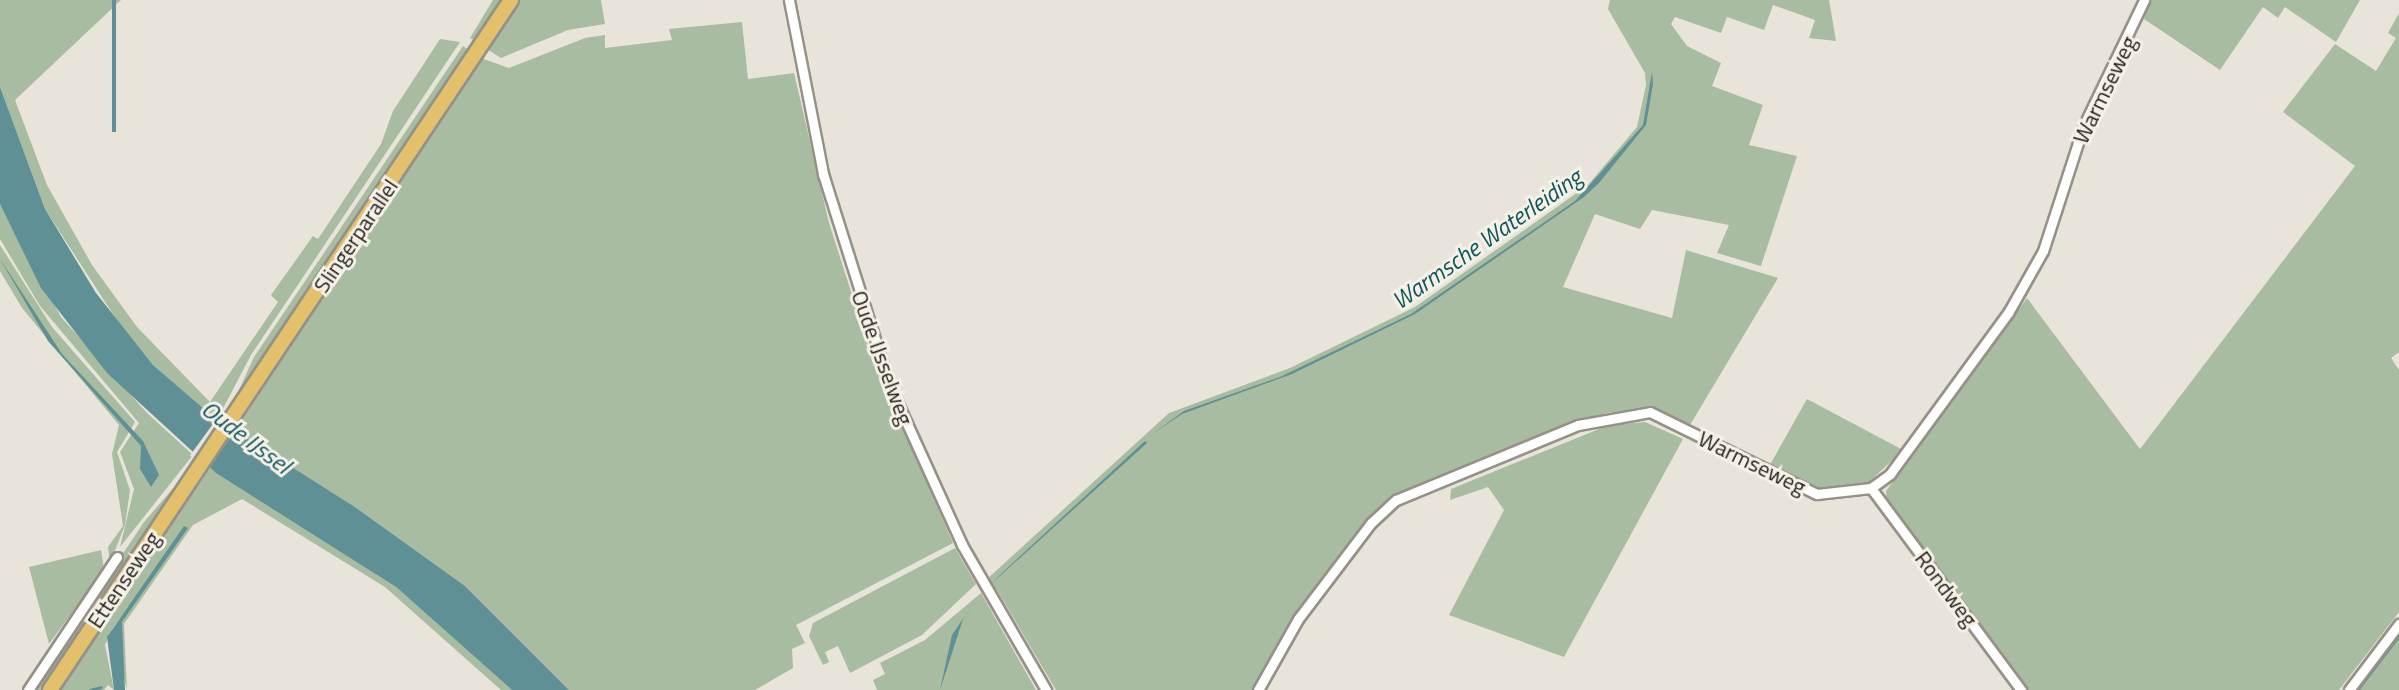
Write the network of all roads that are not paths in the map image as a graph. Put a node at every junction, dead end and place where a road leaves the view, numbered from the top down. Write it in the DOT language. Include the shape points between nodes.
graph roads {
  1 [pos="511,0"];
  2 [pos="789,0"];
  3 [pos="2144,0"];
  4 [pos="198,471"];
  5 [pos="1871,488"];
  6 [pos="117,557"];
  7 [pos="2399,624"];
  8 [pos="28,690"];
  9 [pos="50,690"];
  10 [pos="1046,690"];
  11 [pos="1258,690"];
  12 [pos="2021,690"];
  13 [pos="2349,690"];
  1 -- 4 [label="main road, Slingerparallel"];
  2 -- 10 [label="street, Oude IJsselweg" via="823,174 890,386 962,545"];
  3 -- 5 [label="street, Warmseweg" via="2083,127 2043,251 2008,313 1906,456"];
  4 -- 9 [label="main road, Ettenseweg"];
  5 -- 11 [label="street, Warmseweg" via="1817,494 1650,412 1578,425 1396,500 1371,523 1298,620"];
  5 -- 12 [label="street, Rondweg"];
  6 -- 8 [label="street, Ettenseweg"];
  7 -- 13 [label="street"];
}
